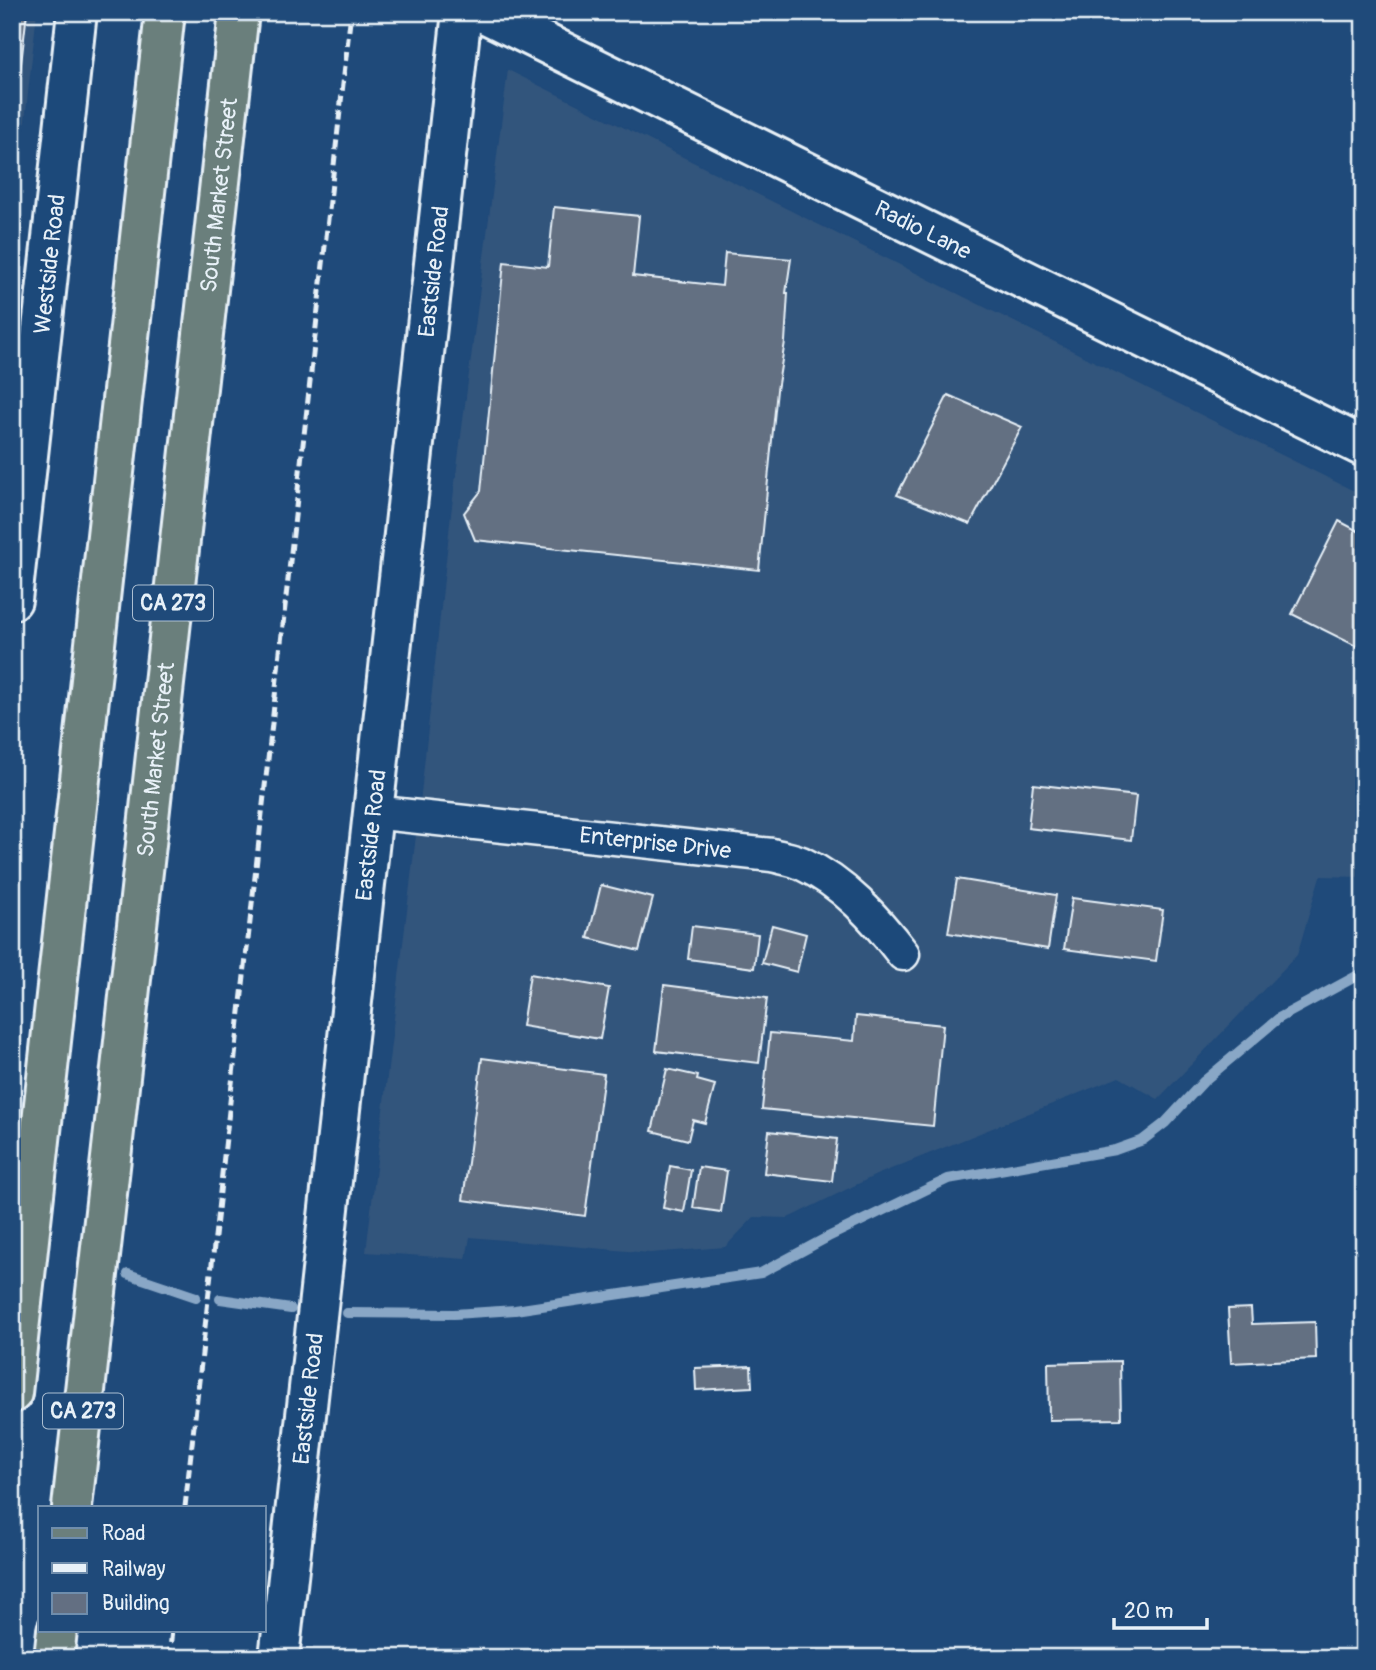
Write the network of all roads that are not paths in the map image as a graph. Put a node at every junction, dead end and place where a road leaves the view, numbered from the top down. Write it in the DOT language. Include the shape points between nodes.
graph roads {
  1 [pos="77,12"];
  2 [pos="166,12"];
  3 [pos="239,12"];
  4 [pos="462,12"];
  5 [pos="482,12"];
  6 [pos="1364,447"];
  7 [pos="12,600"];
  8 [pos="372,812"];
  9 [pos="903,954"];
  10 [pos="12,1393"];
  11 [pos="72,1506"];
  12 [pos="57,1632"];
  13 [pos="54,1658"];
  14 [pos="279,1658"];
  1 -- 7 [label="street, Westside Road"];
  2 -- 10 [label="main road, CA 273"];
  3 -- 11 [label="main road, South Market Street / CA 273"];
  4 -- 8 [label="street, Eastside Road"];
  5 -- 6 [label="street, Radio Lane"];
  8 -- 9 [label="street, Enterprise Drive" via="792,860 831,880 880,924"];
  8 -- 14 [label="street, Eastside Road"];
  12 -- 13 [label="main road"];
}
